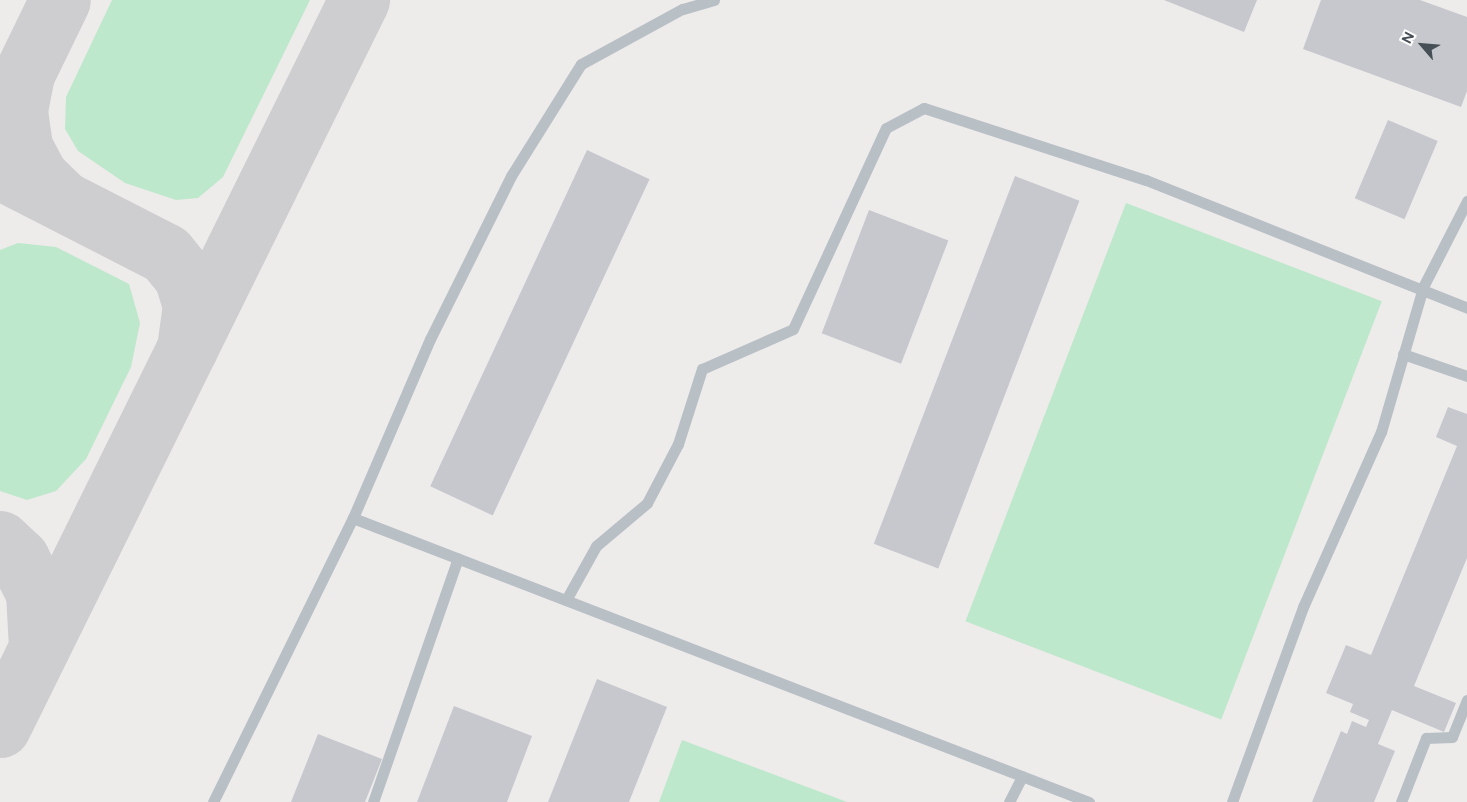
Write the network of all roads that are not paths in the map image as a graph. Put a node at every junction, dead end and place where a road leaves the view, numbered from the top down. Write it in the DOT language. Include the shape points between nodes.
graph roads {
  1 [pos="714,0"];
  2 [pos="1467,201"];
  3 [pos="1423,287"];
  4 [pos="1467,308"];
  5 [pos="1404,354"];
  6 [pos="1467,376"];
  7 [pos="353,518"];
  8 [pos="458,558"];
  9 [pos="566,600"];
  10 [pos="1467,700"];
  11 [pos="1022,776"];
  12 [pos="213,802"];
  13 [pos="373,802"];
  14 [pos="1009,802"];
  15 [pos="1089,802"];
  16 [pos="1232,802"];
  17 [pos="1401,802"];
  1 -- 7 [label="lane" via="682,9 581,64 511,176 430,339"];
  2 -- 3 [label="lane"];
  3 -- 4 [label="lane"];
  3 -- 5 [label="lane"];
  3 -- 9 [label="lane" via="1146,180 924,108 886,128 793,329 702,369 678,444 648,503 596,546"];
  5 -- 6 [label="lane"];
  5 -- 16 [label="lane" via="1381,432 1303,607"];
  7 -- 8 [label="lane"];
  7 -- 12 [label="lane"];
  8 -- 9 [label="lane"];
  8 -- 13 [label="lane"];
  9 -- 11 [label="lane"];
  10 -- 17 [label="lane" via="1452,737 1426,738"];
  11 -- 14 [label="lane"];
  11 -- 15 [label="lane"];
}
